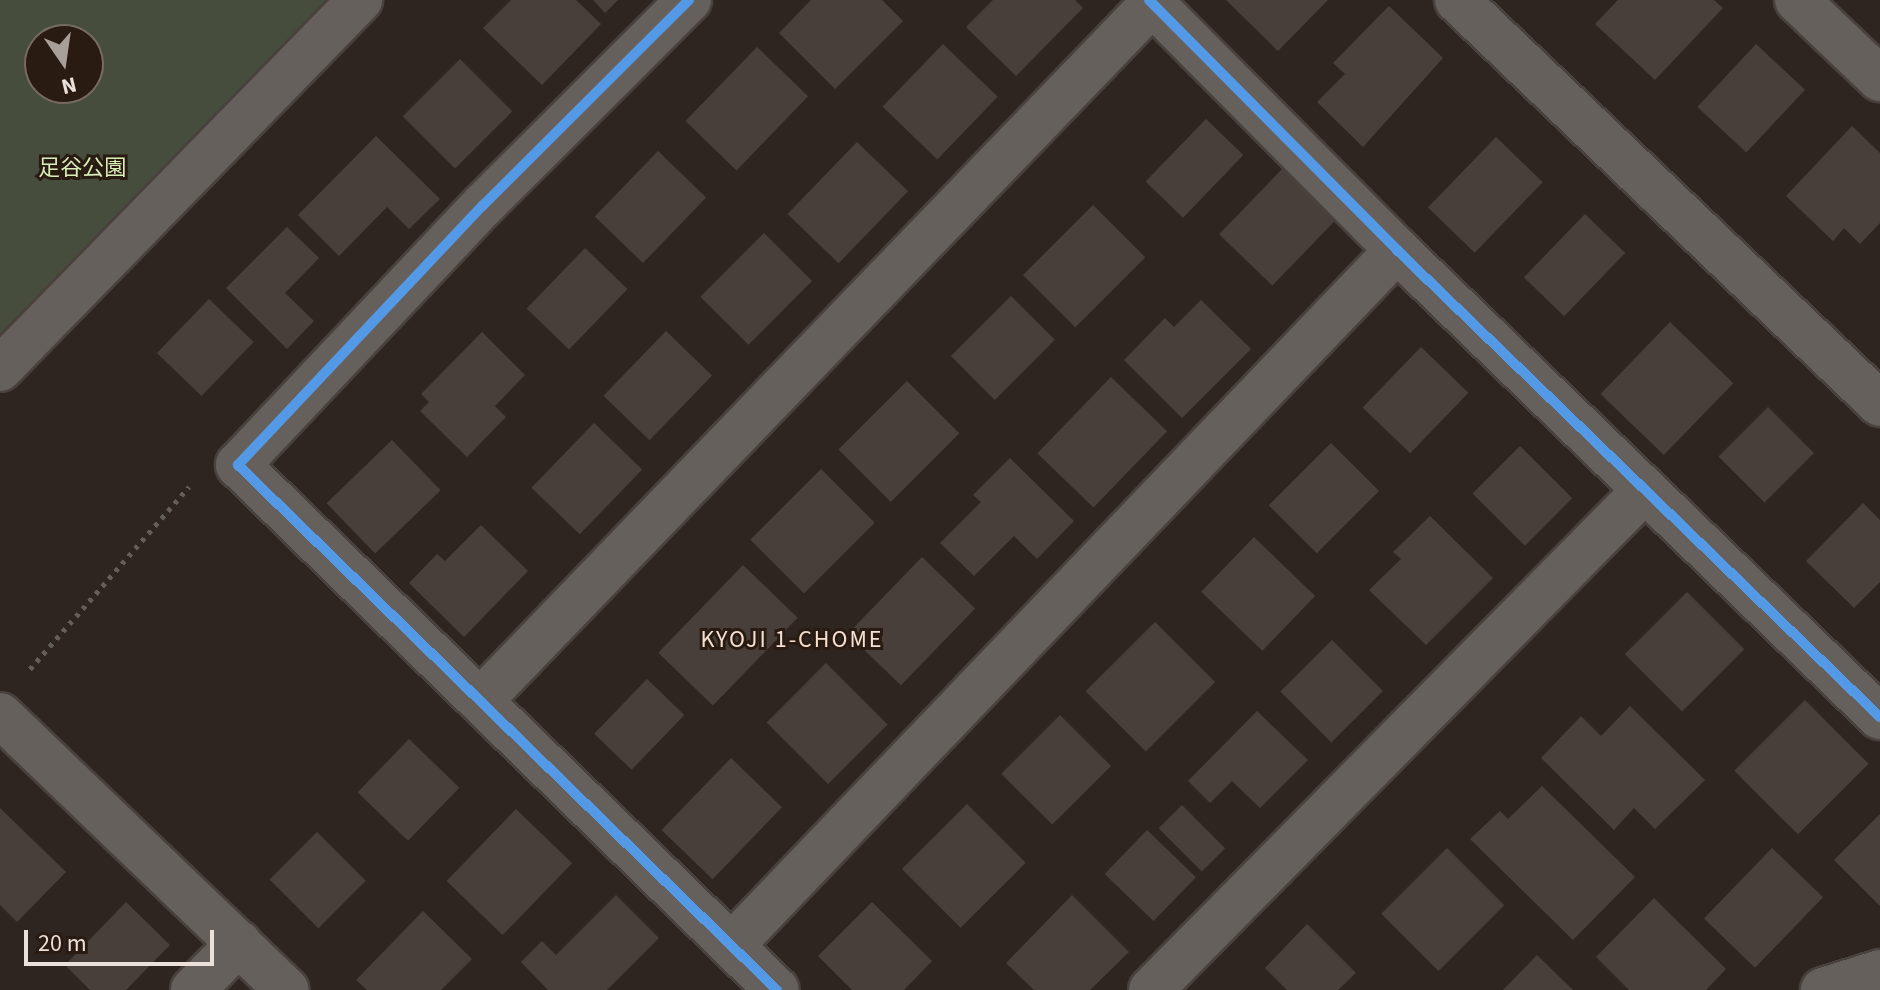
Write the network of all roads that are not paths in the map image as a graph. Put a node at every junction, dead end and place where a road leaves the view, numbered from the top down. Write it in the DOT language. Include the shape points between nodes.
graph roads {
  1 [pos="360,0"];
  2 [pos="689,0"];
  3 [pos="1457,0"];
  4 [pos="1797,0"];
  5 [pos="1151,2"];
  6 [pos="1880,79"];
  7 [pos="1397,250"];
  8 [pos="0,369"];
  9 [pos="1880,404"];
  10 [pos="1645,490"];
  11 [pos="10,697"];
  12 [pos="481,700"];
  13 [pos="1880,717"];
  14 [pos="239,943"];
  15 [pos="732,945"];
  16 [pos="1880,972"];
  17 [pos="193,990"];
  18 [pos="287,990"];
  19 [pos="777,990"];
  20 [pos="1151,990"];
  21 [pos="1823,990"];
  1 -- 8 [label="street"];
  2 -- 12 [label="street" via="483,205 238,465"];
  3 -- 9 [label="street"];
  4 -- 6 [label="street"];
  5 -- 7 [label="street"];
  5 -- 12 [label="street"];
  7 -- 10 [label="street"];
  7 -- 15 [label="street"];
  10 -- 13 [label="street"];
  10 -- 20 [label="street"];
  11 -- 14 [label="street"];
  12 -- 15 [label="street"];
  14 -- 17 [label="street"];
  14 -- 18 [label="street"];
  15 -- 19 [label="street"];
  16 -- 21 [label="street"];
}
